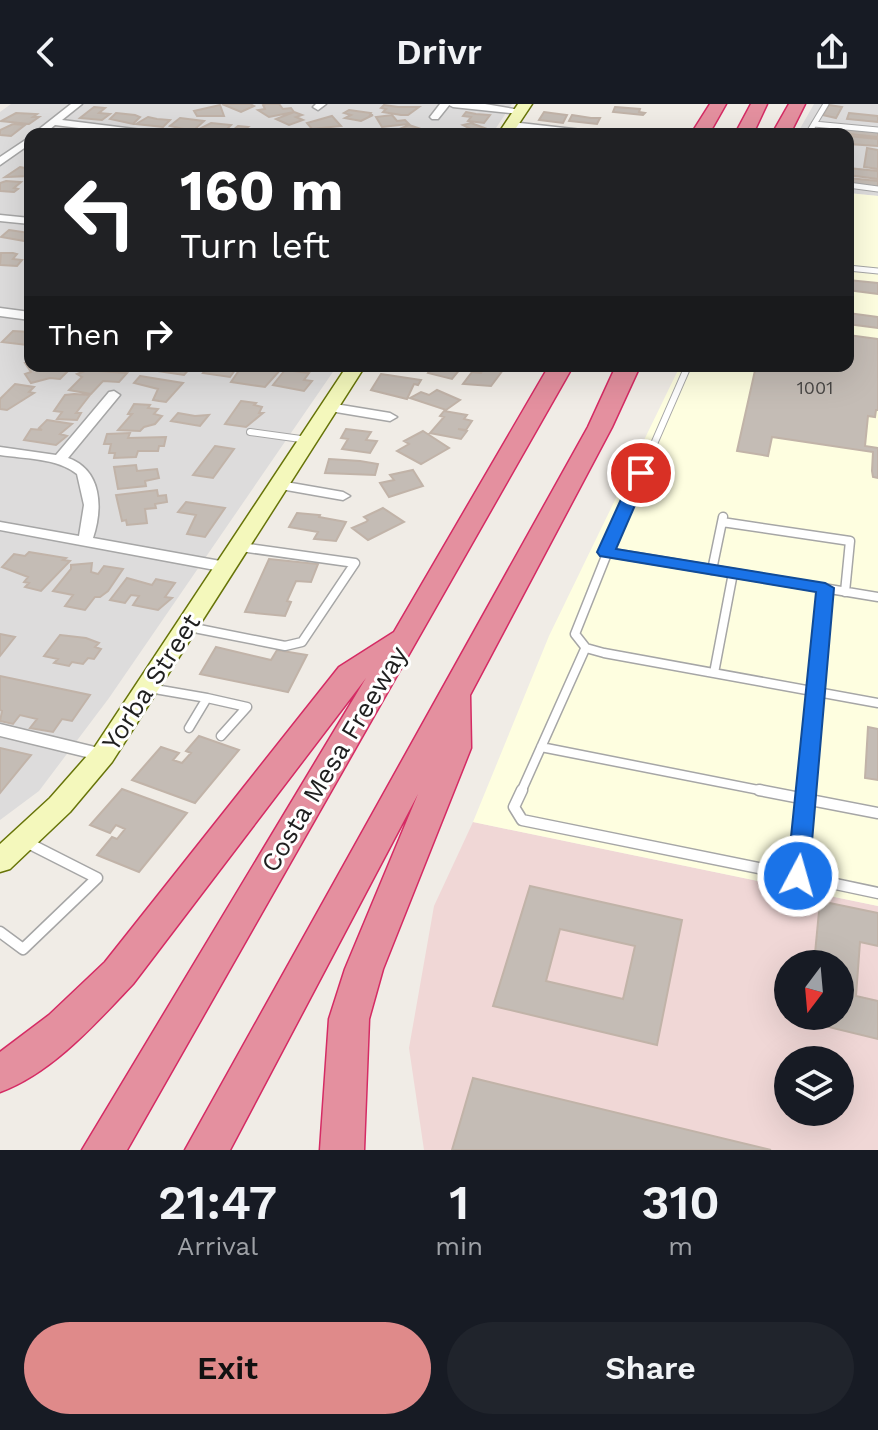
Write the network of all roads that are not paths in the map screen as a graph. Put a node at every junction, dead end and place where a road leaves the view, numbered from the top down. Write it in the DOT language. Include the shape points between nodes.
graph roads {
  1 [pos="77,104"];
  2 [pos="445,104"];
  3 [pos="453,104"];
  4 [pos="699,104"];
  5 [pos="718,104"];
  6 [pos="759,104"];
  7 [pos="797,104"];
  8 [pos="826,104"];
  9 [pos="523,108"];
  10 [pos="435,117"];
  11 [pos="53,122"];
  12 [pos="814,124"];
  13 [pos="46,128"];
  14 [pos="102,128"];
  15 [pos="509,128"];
  16 [pos="688,128"];
  17 [pos="704,128"];
  18 [pos="747,128"];
  19 [pos="784,128"];
  20 [pos="812,128"];
  21 [pos="878,130"];
  22 [pos="24,144"];
  23 [pos="0,162"];
  24 [pos="854,186"];
  25 [pos="878,189"];
  26 [pos="0,218"];
  27 [pos="24,220"];
  28 [pos="854,269"];
  29 [pos="878,271"];
  30 [pos="0,312"];
  31 [pos="24,315"];
  32 [pos="352,372"];
  33 [pos="558,372"];
  34 [pos="625,372"];
  35 [pos="685,372"];
  36 [pos="114,395"];
  37 [pos="329,407"];
  38 [pos="390,417"];
  39 [pos="250,432"];
  40 [pos="308,440"];
  41 [pos="0,451"];
  42 [pos="59,461"];
  43 [pos="280,485"];
  44 [pos="343,496"];
  45 [pos="8,528"];
  46 [pos="0,541"];
  47 [pos="85,541"];
  48 [pos="606,552"];
  49 [pos="233,557"];
  50 [pos="712,570"];
  51 [pos="733,573"];
  52 [pos="825,588"];
  53 [pos="845,592"];
  54 [pos="878,597"];
  55 [pos="188,627"];
  56 [pos="406,637"];
  57 [pos="585,649"];
  58 [pos="714,673"];
  59 [pos="148,687"];
  60 [pos="455,689"];
  61 [pos="816,692"];
  62 [pos="207,698"];
  63 [pos="878,703"];
  64 [pos="189,728"];
  65 [pos="0,730"];
  66 [pos="221,736"];
  67 [pos="541,747"];
  68 [pos="103,755"];
  69 [pos="805,799"];
  70 [pos="878,813"];
  71 [pos="23,841"];
  72 [pos="0,861"];
  73 [pos="798,876"];
  74 [pos="878,893"];
  75 [pos="0,932"];
  76 [pos="0,1074"];
  77 [pos="104,1150"];
  78 [pos="207,1150"];
  79 [pos="342,1150"];
  1 -- 11 [label="street"];
  2 -- 10 [label="street"];
  3 -- 9 [label="street"];
  4 -- 16 [label="highway"];
  5 -- 17 [label="highway"];
  6 -- 18 [label="highway"];
  7 -- 19 [label="highway"];
  8 -- 12 [label="lane"];
  9 -- 15 [label="main road"];
  11 -- 13 [label="street"];
  11 -- 14 [label="street"];
  12 -- 20 [label="lane"];
  12 -- 21 [label="lane"];
  22 -- 23 [label="street"];
  24 -- 25 [label="lane"];
  26 -- 27 [label="street"];
  28 -- 29 [label="lane"];
  30 -- 31 [label="street"];
  32 -- 37 [label="main road, Yorba Street"];
  33 -- 56 [label="highway, Costa Mesa Freeway"];
  34 -- 60 [label="highway"];
  35 -- 48 [label="lane"];
  36 -- 42 [label="street"];
  37 -- 38 [label="street"];
  37 -- 40 [label="main road, Yorba Street"];
  39 -- 40 [label="lane"];
  40 -- 43 [label="main road, Yorba Street"];
  41 -- 42 [label="street"];
  42 -- 47 [label="street" via="80,469 87,480 91,525"];
  43 -- 44 [label="street"];
  43 -- 49 [label="main road, Yorba Street"];
  45 -- 46 [label="street"];
  45 -- 47 [label="street"];
  47 -- 49 [label="street"];
  48 -- 50 [label="lane"];
  48 -- 57 [label="lane" via="575,634"];
  49 -- 55 [label="main road, Yorba Street"];
  49 -- 55 [label="lane" via="355,563 302,642 285,646"];
  50 -- 51 [label="lane"];
  50 -- 53 [label="lane" via="723,519 850,541"];
  51 -- 52 [label="lane"];
  51 -- 58 [label="lane"];
  52 -- 53 [label="lane"];
  52 -- 61 [label="lane"];
  53 -- 54 [label="lane"];
  55 -- 59 [label="main road, Yorba Street"];
  56 -- 76 [label="highway" via="350,674 108,984 45,1044"];
  56 -- 77 [label="highway, Costa Mesa Freeway"];
  57 -- 58 [label="lane"];
  57 -- 67 [label="lane"];
  58 -- 61 [label="lane"];
  59 -- 62 [label="lane"];
  59 -- 68 [label="main road, Yorba Street"];
  60 -- 78 [label="highway"];
  60 -- 79 [label="highway" via="454,748 369,955 349,1019"];
  61 -- 63 [label="lane"];
  61 -- 69 [label="lane"];
  62 -- 64 [label="lane"];
  62 -- 66 [label="lane" via="247,707"];
  65 -- 68 [label="street"];
  67 -- 69 [label="lane"];
  67 -- 73 [label="lane" via="514,807 522,820"];
  68 -- 71 [label="main road, Yorba Street"];
  69 -- 70 [label="lane"];
  69 -- 73 [label="lane"];
  71 -- 72 [label="main road, Yorba Street"];
  71 -- 75 [label="lane" via="97,878 23,949"];
  73 -- 74 [label="lane"];
}
